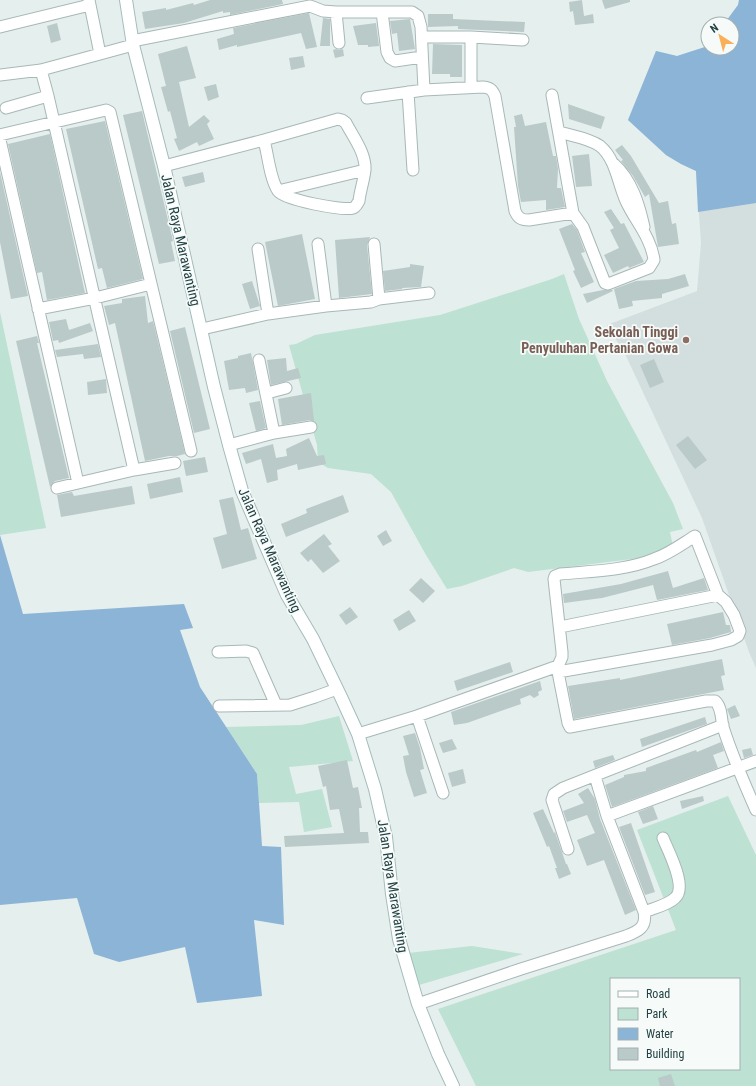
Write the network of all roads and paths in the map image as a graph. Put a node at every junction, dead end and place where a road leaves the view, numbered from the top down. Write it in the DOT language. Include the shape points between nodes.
graph roads {
  1 [pos="126,0"];
  2 [pos="90,2"];
  3 [pos="308,3"];
  4 [pos="290,5"];
  5 [pos="336,12"];
  6 [pos="382,12"];
  7 [pos="0,27"];
  8 [pos="422,37"];
  9 [pos="471,37"];
  10 [pos="523,40"];
  11 [pos="133,43"];
  12 [pos="339,43"];
  13 [pos="100,54"];
  14 [pos="422,57"];
  15 [pos="41,70"];
  16 [pos="0,75"];
  17 [pos="471,87"];
  18 [pos="424,90"];
  19 [pos="408,92"];
  20 [pos="552,95"];
  21 [pos="48,96"];
  22 [pos="367,98"];
  23 [pos="6,108"];
  24 [pos="54,122"];
  25 [pos="559,132"];
  26 [pos="0,135"];
  27 [pos="0,140"];
  28 [pos="264,140"];
  29 [pos="164,166"];
  30 [pos="365,170"];
  31 [pos="413,170"];
  32 [pos="278,191"];
  33 [pos="573,213"];
  34 [pos="318,244"];
  35 [pos="374,244"];
  36 [pos="258,248"];
  37 [pos="151,284"];
  38 [pos="429,293"];
  39 [pos="95,298"];
  40 [pos="379,299"];
  41 [pos="326,306"];
  42 [pos="38,309"];
  43 [pos="268,314"];
  44 [pos="202,329"];
  45 [pos="259,360"];
  46 [pos="286,388"];
  47 [pos="267,393"];
  48 [pos="311,427"];
  49 [pos="274,433"];
  50 [pos="229,445"];
  51 [pos="190,451"];
  52 [pos="175,463"];
  53 [pos="134,470"];
  54 [pos="78,483"];
  55 [pos="57,488"];
  56 [pos="718,595"];
  57 [pos="560,627"];
  58 [pos="218,652"];
  59 [pos="558,669"];
  60 [pos="338,689"];
  61 [pos="276,705"];
  62 [pos="219,706"];
  63 [pos="417,716"];
  64 [pos="723,725"];
  65 [pos="358,734"];
  66 [pos="756,761"];
  67 [pos="738,768"];
  68 [pos="595,776"];
  69 [pos="443,793"];
  70 [pos="756,810"];
  71 [pos="608,816"];
  72 [pos="663,838"];
  73 [pos="568,849"];
  74 [pos="644,912"];
  75 [pos="418,1004"];
  76 [pos="453,1086"];
  1 -- 11 [label="street, Jalan Raya Marawanting"];
  2 -- 7 [label="street"];
  2 -- 13 [label="street"];
  3 -- 4 [label="street"];
  3 -- 5 [label="street" via="323,11"];
  4 -- 11 [label="street" via="233,22"];
  5 -- 6 [label="street"];
  5 -- 12 [label="street"];
  6 -- 8 [label="street" via="415,13 419,19"];
  6 -- 14 [label="street" via="390,58 395,61"];
  8 -- 9 [label="street"];
  8 -- 14 [label="street"];
  9 -- 10 [label="street"];
  9 -- 17 [label="street"];
  11 -- 13 [label="street"];
  11 -- 29 [label="street, Jalan Raya Marawanting"];
  13 -- 15 [label="street"];
  14 -- 18 [label="street"];
  15 -- 16 [label="street"];
  15 -- 21 [label="street"];
  17 -- 18 [label="street"];
  17 -- 33 [label="street" via="489,88 495,96 515,211 519,217 529,220"];
  18 -- 19 [label="street"];
  19 -- 22 [label="street"];
  19 -- 31 [label="street"];
  20 -- 25 [label="street"];
  21 -- 23 [label="street"];
  21 -- 24 [label="street"];
  24 -- 26 [label="street"];
  24 -- 37 [label="street" via="106,110 110,112"];
  24 -- 39 [label="street"];
  25 -- 33 [label="street"];
  25 -- 33 [label="street" via="599,145 605,151 612,162 626,202 645,232 653,254 652,264 649,268 605,283 583,227"];
  27 -- 42 [label="street"];
  28 -- 29 [label="street"];
  28 -- 30 [label="street" via="342,120 362,154"];
  28 -- 32 [label="street"];
  29 -- 44 [label="street, Jalan Raya Marawanting"];
  30 -- 32 [label="street"];
  30 -- 32 [label="street" via="359,201 351,208 300,201 286,197"];
  34 -- 41 [label="street"];
  35 -- 40 [label="street"];
  36 -- 43 [label="street"];
  37 -- 39 [label="street"];
  37 -- 51 [label="street"];
  38 -- 40 [label="street"];
  39 -- 42 [label="street"];
  39 -- 53 [label="street"];
  40 -- 41 [label="street"];
  41 -- 43 [label="street"];
  42 -- 54 [label="street"];
  43 -- 44 [label="street"];
  44 -- 50 [label="street, Jalan Raya Marawanting"];
  45 -- 47 [label="street"];
  46 -- 47 [label="street"];
  47 -- 49 [label="street"];
  48 -- 49 [label="street"];
  49 -- 50 [label="street"];
  50 -- 60 [label="street, Jalan Raya Marawanting" via="246,501 288,595"];
  52 -- 53 [label="street"];
  53 -- 54 [label="street"];
  54 -- 55 [label="street"];
  56 -- 57 [label="street"];
  56 -- 57 [label="street" via="695,536 672,551 645,562 556,575 554,579"];
  56 -- 59 [label="street" via="731,609 738,623 740,631 735,638 712,646"];
  57 -- 59 [label="street" via="562,657"];
  58 -- 61 [label="street" via="254,653"];
  59 -- 63 [label="street"];
  59 -- 64 [label="street" via="570,727 709,700 715,701 719,706"];
  60 -- 61 [label="street" via="295,704"];
  60 -- 65 [label="street, Jalan Raya Marawanting"];
  61 -- 62 [label="street"];
  63 -- 65 [label="street"];
  63 -- 69 [label="street"];
  64 -- 67 [label="street"];
  64 -- 68 [label="street"];
  65 -- 75 [label="street, Jalan Raya Marawanting" via="386,837 399,939"];
  66 -- 67 [label="street"];
  67 -- 70 [label="street"];
  67 -- 71 [label="street"];
  68 -- 71 [label="street"];
  68 -- 73 [label="street" via="559,790 552,797"];
  71 -- 74 [label="street"];
  72 -- 74 [label="street" via="678,878 680,892 670,902"];
  74 -- 75 [label="street" via="644,925 634,933"];
  75 -- 76 [label="street, Jalan Raya Marawanting"];
}
